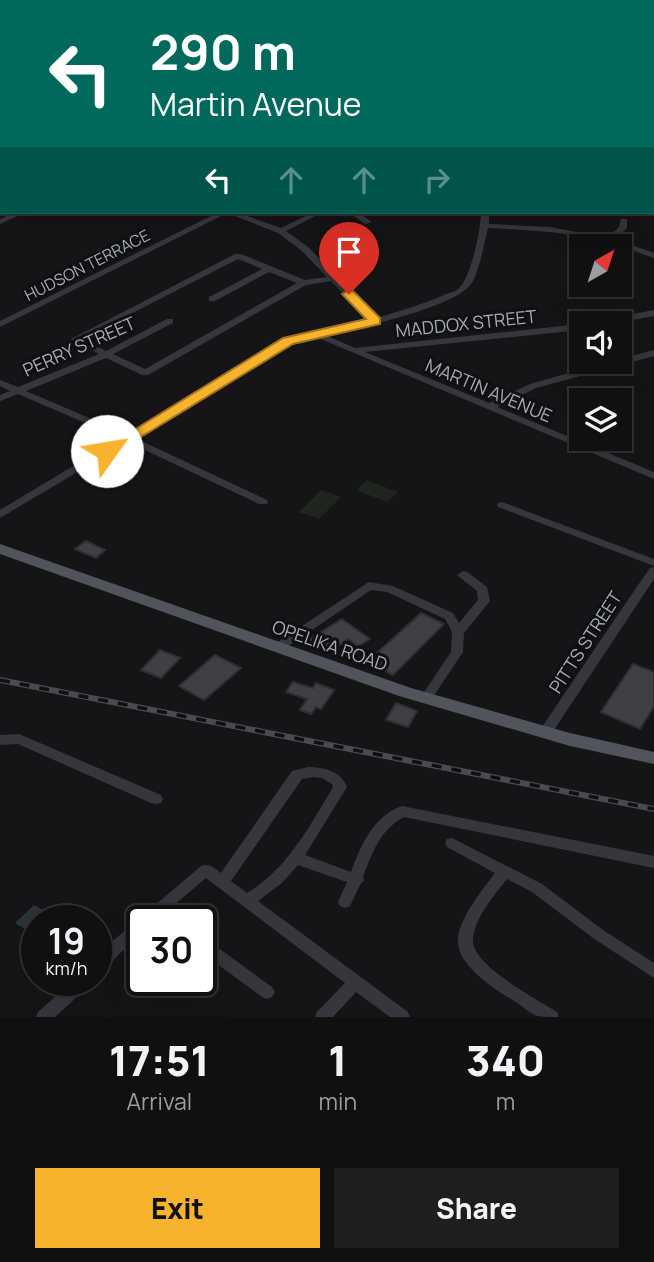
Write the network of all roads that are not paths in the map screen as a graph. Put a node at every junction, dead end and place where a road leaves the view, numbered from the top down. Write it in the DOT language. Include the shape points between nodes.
graph roads {
  1 [pos="18,214"];
  2 [pos="220,214"];
  3 [pos="235,214"];
  4 [pos="314,214"];
  5 [pos="355,214"];
  6 [pos="485,214"];
  7 [pos="624,221"];
  8 [pos="0,222"];
  9 [pos="368,222"];
  10 [pos="485,226"];
  11 [pos="281,231"];
  12 [pos="586,234"];
  13 [pos="616,234"];
  14 [pos="632,247"];
  15 [pos="654,256"];
  16 [pos="268,269"];
  17 [pos="334,278"];
  18 [pos="304,283"];
  19 [pos="212,299"];
  20 [pos="654,313"];
  21 [pos="632,317"];
  22 [pos="170,321"];
  23 [pos="375,321"];
  24 [pos="0,324"];
  25 [pos="569,328"];
  26 [pos="313,333"];
  27 [pos="354,350"];
  28 [pos="654,353"];
  29 [pos="107,354"];
  30 [pos="632,359"];
  31 [pos="576,374"];
  32 [pos="0,383"];
  33 [pos="16,391"];
  34 [pos="0,398"];
  35 [pos="489,407"];
  36 [pos="128,438"];
  37 [pos="654,476"];
  38 [pos="263,502"];
  39 [pos="502,505"];
  40 [pos="0,515"];
  41 [pos="0,550"];
  42 [pos="654,563"];
  43 [pos="654,571"];
  44 [pos="463,575"];
  45 [pos="458,632"];
  46 [pos="277,648"];
  47 [pos="426,697"];
  48 [pos="545,733"];
  49 [pos="0,740"];
  50 [pos="654,758"];
  51 [pos="156,799"];
  52 [pos="453,843"];
  53 [pos="296,858"];
  54 [pos="654,862"];
  55 [pos="505,870"];
  56 [pos="357,880"];
  57 [pos="223,882"];
  58 [pos="248,900"];
  59 [pos="345,902"];
  60 [pos="165,905"];
  61 [pos="126,939"];
  62 [pos="112,951"];
  63 [pos="217,955"];
  64 [pos="654,971"];
  65 [pos="355,982"];
  66 [pos="267,992"];
  67 [pos="67,996"];
  68 [pos="44,1017"];
  69 [pos="323,1017"];
  70 [pos="402,1017"];
  71 [pos="551,1017"];
  1 -- 8 [label="street"];
  2 -- 24 [label="street, HUDSON TERRACE"];
  3 -- 11 [label="street"];
  4 -- 11 [label="street"];
  5 -- 9 [label="street"];
  6 -- 10 [label="street"];
  7 -- 13 [label="street"];
  10 -- 12 [label="street"];
  10 -- 23 [label="street" via="469,281 461,291"];
  11 -- 17 [label="street"];
  14 -- 15 [label="street"];
  16 -- 18 [label="street"];
  16 -- 19 [label="street"];
  16 -- 29 [label="street" via="237,256 75,339"];
  17 -- 18 [label="street"];
  17 -- 23 [label="street"];
  18 -- 29 [label="street" via="145,373"];
  20 -- 21 [label="street"];
  22 -- 29 [label="street, PERRY STREET"];
  23 -- 26 [label="street"];
  25 -- 27 [label="street, MADDOX STREET"];
  26 -- 27 [label="street, MARTIN AVENUE"];
  26 -- 36 [label="street" via="274,348"];
  27 -- 35 [label="street, MARTIN AVENUE"];
  28 -- 30 [label="street"];
  29 -- 33 [label="street, PERRY STREET"];
  31 -- 35 [label="street" via="533,386"];
  32 -- 33 [label="street"];
  33 -- 34 [label="street, PERRY STREET"];
  33 -- 36 [label="street"];
  35 -- 37 [label="street, MARTIN AVENUE"];
  36 -- 38 [label="street"];
  36 -- 40 [label="street"];
  39 -- 42 [label="street"];
  41 -- 46 [label="main road, OPELIKA ROAD"];
  43 -- 48 [label="street, PITTS STREET"];
  44 -- 45 [label="street" via="483,590 484,601"];
  45 -- 46 [label="street" via="449,616 389,589 369,586"];
  45 -- 47 [label="street" via="457,652"];
  46 -- 47 [label="main road, OPELIKA ROAD"];
  47 -- 48 [label="main road, OPELIKA ROAD"];
  48 -- 50 [label="main road, OPELIKA ROAD"];
  49 -- 51 [label="street" via="19,739"];
  52 -- 55 [label="street"];
  53 -- 56 [label="street"];
  53 -- 57 [label="street" via="340,787 326,774 310,771 297,775"];
  53 -- 58 [label="street" via="287,873"];
  54 -- 56 [label="street" via="402,811 388,817 376,831"];
  55 -- 64 [label="street"];
  55 -- 71 [label="street" via="486,896 465,944 483,970"];
  56 -- 59 [label="street"];
  57 -- 58 [label="street"];
  57 -- 60 [label="street" via="206,870"];
  58 -- 65 [label="street"];
  61 -- 62 [label="street"];
  63 -- 66 [label="street"];
  65 -- 69 [label="street"];
  65 -- 70 [label="street"];
  67 -- 68 [label="street"];
}
